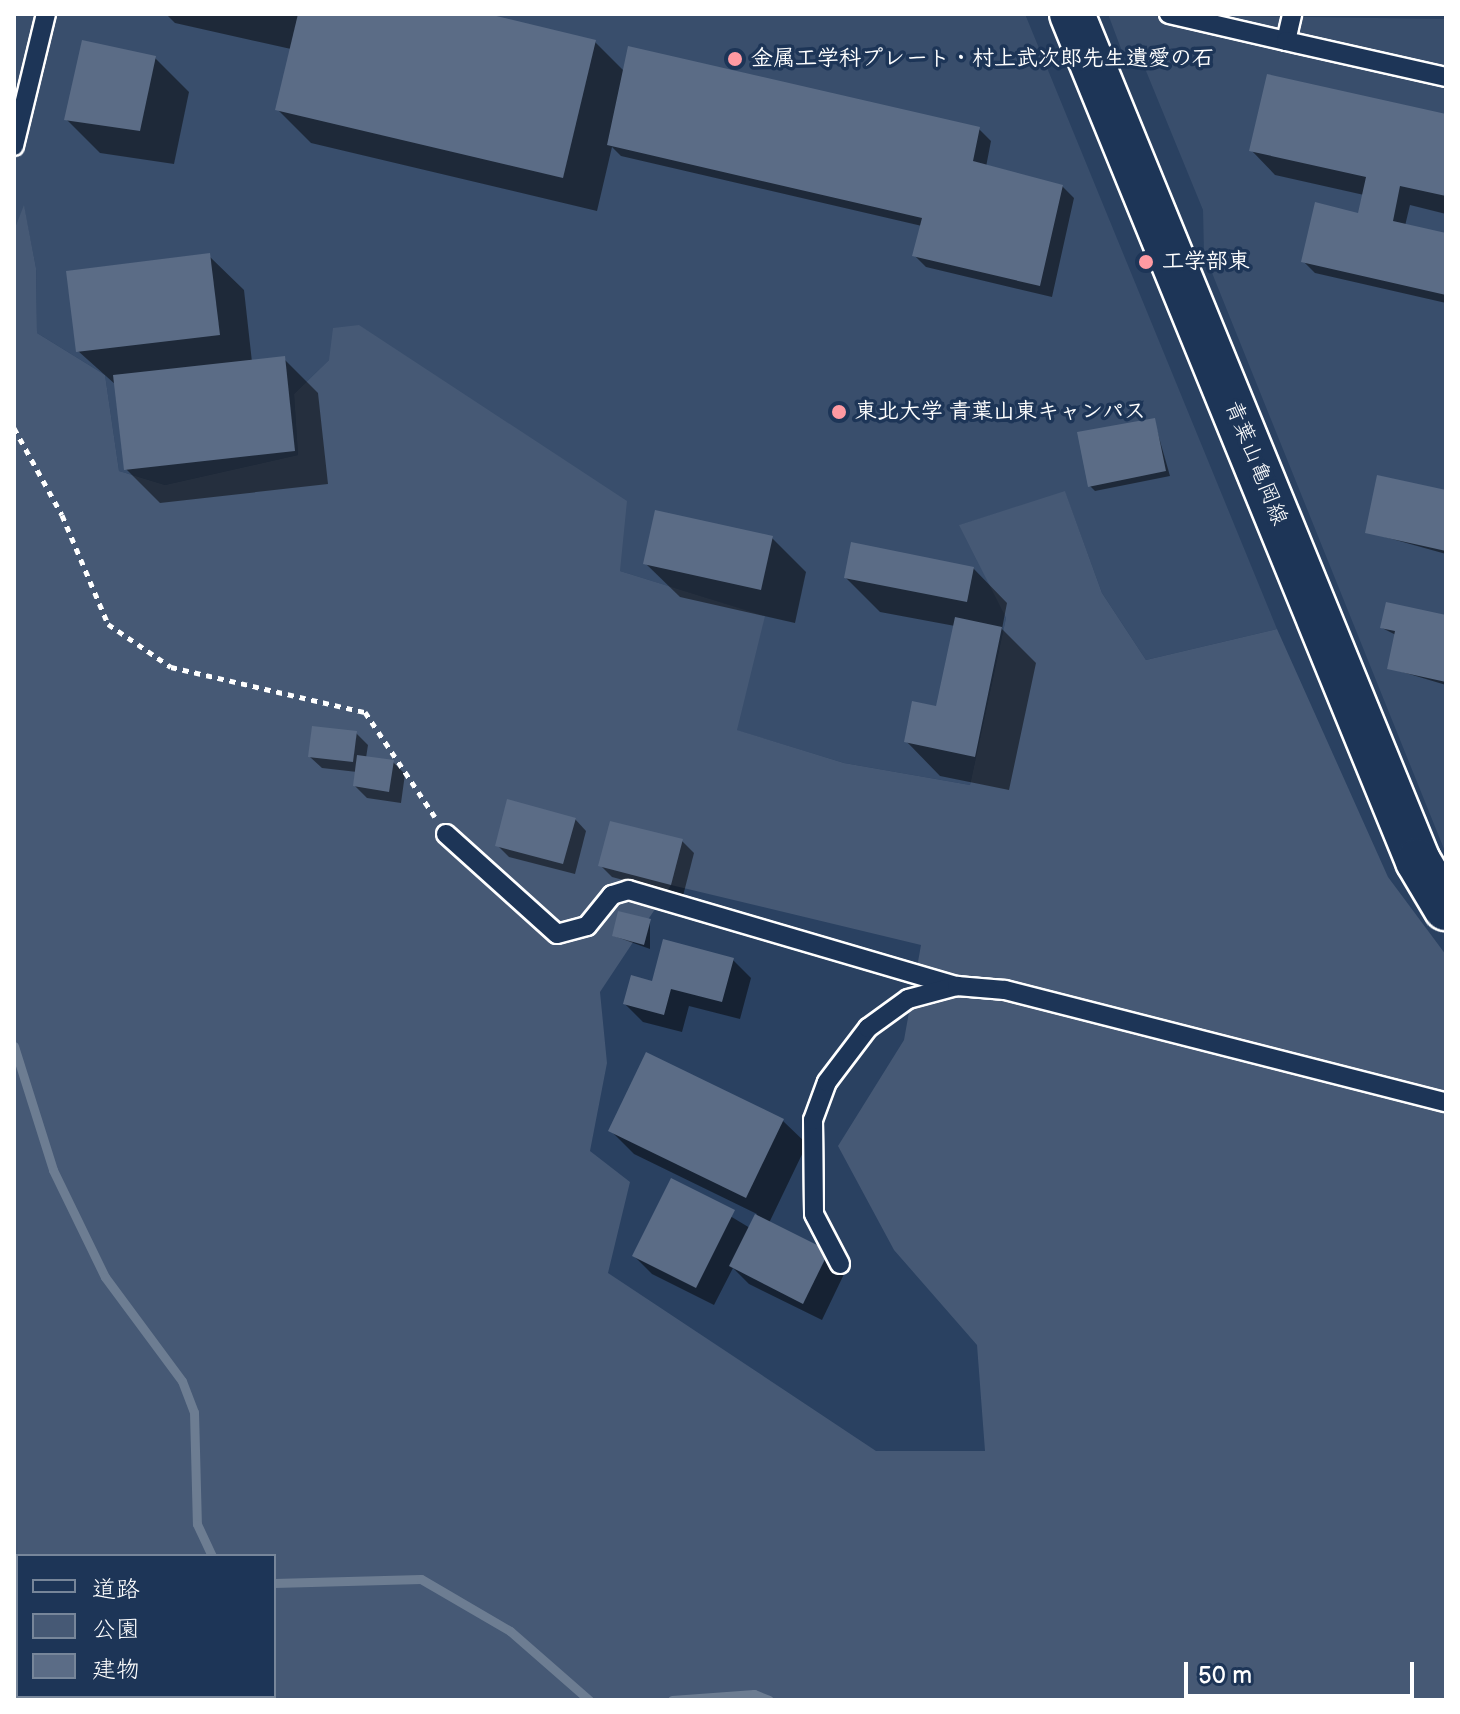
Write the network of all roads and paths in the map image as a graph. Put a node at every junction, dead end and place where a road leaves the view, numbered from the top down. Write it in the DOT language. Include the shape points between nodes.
graph roads {
  1 [pos="46,14"];
  2 [pos="1169,14"];
  3 [pos="1292,14"];
  4 [pos="1076,15"];
  5 [pos="1286,41"];
  6 [pos="1446,77"];
  7 [pos="14,146"];
  8 [pos="14,428"];
  9 [pos="446,834"];
  10 [pos="1446,908"];
  11 [pos="957,986"];
  12 [pos="1446,1102"];
  13 [pos="840,1264"];
  1 -- 7 [label="lane"];
  2 -- 5 [label="lane"];
  3 -- 5 [label="lane"];
  4 -- 10 [label="street, 青葉山亀岡線" via="1412,846"];
  5 -- 6 [label="lane"];
  8 -- 9 [label="path" via="62,515 108,624 171,667 365,712"];
  9 -- 11 [label="lane" via="557,934 587,926 612,895 628,890"];
  11 -- 12 [label="lane" via="1059,1001"];
  11 -- 13 [label="lane" via="908,999 868,1028 827,1082 813,1120 813,1202"];
}
